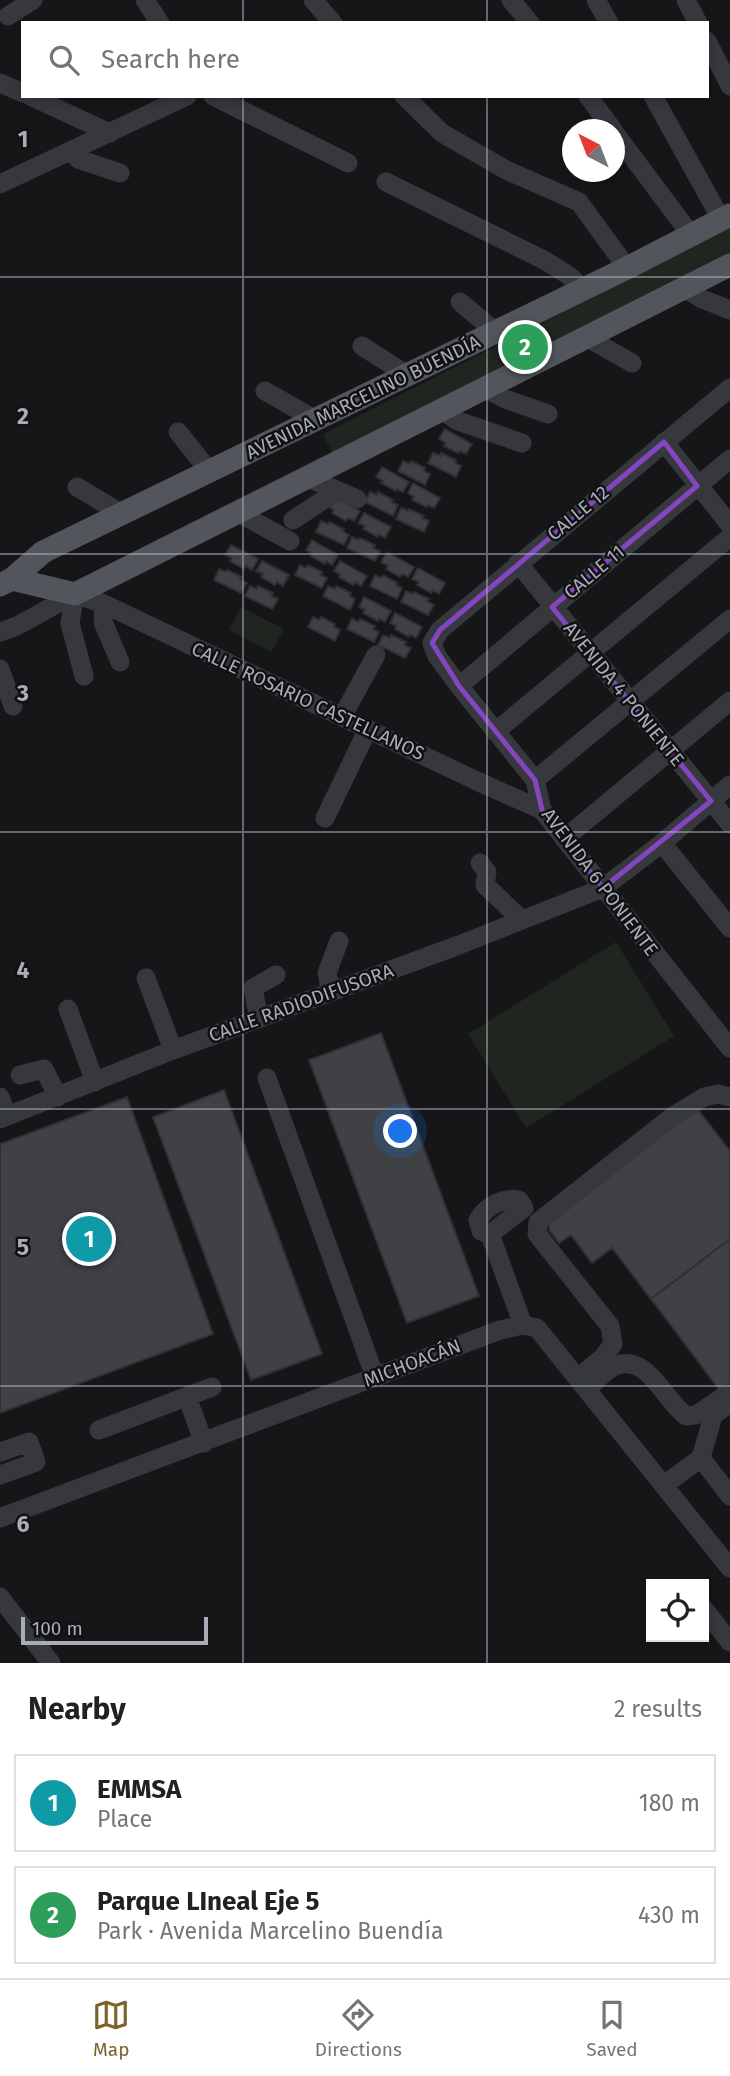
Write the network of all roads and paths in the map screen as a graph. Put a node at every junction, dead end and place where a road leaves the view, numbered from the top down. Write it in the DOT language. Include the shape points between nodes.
graph roads {
  1 [pos="33,0"];
  2 [pos="145,0"];
  3 [pos="313,0"];
  4 [pos="511,0"];
  5 [pos="596,0"];
  6 [pos="686,0"];
  7 [pos="8,16"];
  8 [pos="159,21"];
  9 [pos="331,21"];
  10 [pos="528,21"];
  11 [pos="608,21"];
  12 [pos="697,21"];
  13 [pos="709,45"];
  14 [pos="0,83"];
  15 [pos="730,86"];
  16 [pos="21,92"];
  17 [pos="34,98"];
  18 [pos="183,98"];
  19 [pos="218,98"];
  20 [pos="406,98"];
  21 [pos="589,98"];
  22 [pos="654,98"];
  23 [pos="605,119"];
  24 [pos="110,133"];
  25 [pos="625,146"];
  26 [pos="71,151"];
  27 [pos="348,163"];
  28 [pos="120,173"];
  29 [pos="386,182"];
  30 [pos="0,184"];
  31 [pos="725,217"];
  32 [pos="691,235"];
  33 [pos="730,265"];
  34 [pos="627,268"];
  35 [pos="684,288"];
  36 [pos="584,289"];
  37 [pos="460,302"];
  38 [pos="730,310"];
  39 [pos="496,332"];
  40 [pos="586,337"];
  41 [pos="362,346"];
  42 [pos="632,363"];
  43 [pos="407,376"];
  44 [pos="485,388"];
  45 [pos="730,388"];
  46 [pos="265,391"];
  47 [pos="441,410"];
  48 [pos="548,414"];
  49 [pos="316,420"];
  50 [pos="178,432"];
  51 [pos="664,442"];
  52 [pos="522,443"];
  53 [pos="730,459"];
  54 [pos="210,472"];
  55 [pos="306,477"];
  56 [pos="697,486"];
  57 [pos="77,487"];
  58 [pos="337,491"];
  59 [pos="357,499"];
  60 [pos="237,512"];
  61 [pos="122,514"];
  62 [pos="293,520"];
  63 [pos="730,525"];
  64 [pos="730,537"];
  65 [pos="290,541"];
  66 [pos="518,563"];
  67 [pos="4,579"];
  68 [pos="75,594"];
  69 [pos="104,604"];
  70 [pos="552,607"];
  71 [pos="730,619"];
  72 [pos="0,632"];
  73 [pos="432,643"];
  74 [pos="590,652"];
  75 [pos="376,655"];
  76 [pos="120,662"];
  77 [pos="0,669"];
  78 [pos="84,676"];
  79 [pos="459,686"];
  80 [pos="730,701"];
  81 [pos="631,702"];
  82 [pos="13,706"];
  83 [pos="342,717"];
  84 [pos="368,729"];
  85 [pos="495,732"];
  86 [pos="670,750"];
  87 [pos="535,780"];
  88 [pos="730,785"];
  89 [pos="711,801"];
  90 [pos="542,810"];
  91 [pos="325,818"];
  92 [pos="730,824"];
  93 [pos="564,839"];
  94 [pos="662,843"];
  95 [pos="480,863"];
  96 [pos="603,888"];
  97 [pos="522,920"];
  98 [pos="730,928"];
  99 [pos="340,941"];
  100 [pos="275,975"];
  101 [pos="146,978"];
  102 [pos="331,992"];
  103 [pos="68,1009"];
  104 [pos="260,1018"];
  105 [pos="730,1048"];
  106 [pos="173,1050"];
  107 [pos="20,1075"];
  108 [pos="267,1077"];
  109 [pos="95,1082"];
  110 [pos="0,1097"];
  111 [pos="58,1097"];
  112 [pos="730,1097"];
  113 [pos="4,1118"];
  114 [pos="490,1234"];
  115 [pos="523,1325"];
  116 [pos="375,1377"];
  117 [pos="583,1383"];
  118 [pos="212,1387"];
  119 [pos="730,1392"];
  120 [pos="187,1397"];
  121 [pos="730,1402"];
  122 [pos="99,1430"];
  123 [pos="204,1443"];
  124 [pos="0,1452"];
  125 [pos="701,1458"];
  126 [pos="0,1475"];
  127 [pos="664,1485"];
  128 [pos="730,1496"];
  129 [pos="0,1518"];
  130 [pos="730,1568"];
  131 [pos="0,1597"];
  132 [pos="709,1615"];
  133 [pos="730,1642"];
  134 [pos="51,1663"];
  1 -- 7 [label="street"];
  2 -- 8 [label="street"];
  3 -- 9 [label="street"];
  4 -- 10 [label="street"];
  5 -- 11 [label="street"];
  6 -- 12 [label="street"];
  13 -- 15 [label="street"];
  14 -- 16 [label="street"];
  17 -- 24 [label="street"];
  18 -- 24 [label="street"];
  19 -- 27 [label="street"];
  20 -- 34 [label="street" via="442,134 506,170 579,202"];
  21 -- 23 [label="street"];
  22 -- 31 [label="street"];
  24 -- 26 [label="street"];
  25 -- 32 [label="street"];
  26 -- 28 [label="street" via="78,159"];
  26 -- 30 [label="street"];
  29 -- 36 [label="street" via="544,260"];
  31 -- 32 [label="main road, AVENIDA MARCELINO BUENDÍA"];
  32 -- 34 [label="main road, AVENIDA MARCELINO BUENDÍA"];
  33 -- 35 [label="main road"];
  34 -- 36 [label="main road, AVENIDA MARCELINO BUENDÍA"];
  35 -- 38 [label="street"];
  35 -- 40 [label="main road"];
  36 -- 39 [label="main road, AVENIDA MARCELINO BUENDÍA"];
  37 -- 39 [label="street"];
  39 -- 43 [label="main road, AVENIDA MARCELINO BUENDÍA"];
  40 -- 42 [label="street"];
  40 -- 44 [label="main road"];
  41 -- 43 [label="street"];
  43 -- 49 [label="main road, AVENIDA MARCELINO BUENDÍA"];
  44 -- 47 [label="main road"];
  44 -- 48 [label="street"];
  45 -- 51 [label="street, CALLE 12"];
  46 -- 49 [label="street"];
  47 -- 52 [label="street" via="458,421"];
  47 -- 55 [label="main road"];
  49 -- 54 [label="main road, AVENIDA MARCELINO BUENDÍA"];
  50 -- 54 [label="street"];
  51 -- 56 [label="street"];
  51 -- 66 [label="street, CALLE 12"];
  53 -- 56 [label="street, CALLE 11"];
  54 -- 61 [label="main road, AVENIDA MARCELINO BUENDÍA"];
  55 -- 58 [label="street"];
  55 -- 60 [label="main road"];
  56 -- 63 [label="street"];
  56 -- 70 [label="street, CALLE 11"];
  57 -- 61 [label="street"];
  58 -- 59 [label="street"];
  58 -- 62 [label="street"];
  60 -- 65 [label="street"];
  60 -- 68 [label="main road"];
  61 -- 67 [label="main road, AVENIDA MARCELINO BUENDÍA" via="43,552"];
  64 -- 74 [label="street"];
  66 -- 70 [label="street, AVENIDA 4 PONIENTE"];
  66 -- 73 [label="street, CALLE 12" via="440,630"];
  67 -- 68 [label="main road"];
  68 -- 69 [label="street, CALLE ROSARIO CASTELLANOS"];
  68 -- 72 [label="street"];
  68 -- 78 [label="street" via="70,623"];
  69 -- 76 [label="street" via="103,622"];
  69 -- 83 [label="street, CALLE ROSARIO CASTELLANOS"];
  70 -- 74 [label="street, AVENIDA 4 PONIENTE"];
  70 -- 79 [label="street, CALLE 11"];
  71 -- 81 [label="street"];
  73 -- 79 [label="street, AVENIDA 6 PONIENTE"];
  74 -- 81 [label="street, AVENIDA 4 PONIENTE"];
  74 -- 85 [label="street"];
  75 -- 83 [label="street"];
  77 -- 82 [label="street"];
  79 -- 85 [label="street, AVENIDA 6 PONIENTE"];
  80 -- 86 [label="street"];
  81 -- 86 [label="street, AVENIDA 4 PONIENTE"];
  81 -- 87 [label="street"];
  83 -- 84 [label="street, CALLE ROSARIO CASTELLANOS"];
  84 -- 90 [label="street, CALLE ROSARIO CASTELLANOS"];
  84 -- 91 [label="street"];
  85 -- 87 [label="street, AVENIDA 6 PONIENTE"];
  86 -- 89 [label="street, AVENIDA 4 PONIENTE"];
  86 -- 93 [label="street"];
  87 -- 90 [label="street, AVENIDA 6 PONIENTE"];
  88 -- 89 [label="street, CALLE RADIODIFUSORA"];
  89 -- 92 [label="street, AVENIDA 4 PONIENTE"];
  89 -- 94 [label="street, CALLE RADIODIFUSORA"];
  90 -- 93 [label="street, AVENIDA 6 PONIENTE"];
  93 -- 96 [label="street, AVENIDA 6 PONIENTE"];
  94 -- 96 [label="street, CALLE RADIODIFUSORA"];
  94 -- 98 [label="street"];
  95 -- 97 [label="street" via="487,872 485,885"];
  96 -- 97 [label="street, CALLE RADIODIFUSORA"];
  96 -- 105 [label="street, AVENIDA 6 PONIENTE"];
  97 -- 102 [label="street, CALLE RADIODIFUSORA"];
  99 -- 102 [label="street" via="327,973"];
  100 -- 104 [label="street" via="253,988"];
  101 -- 106 [label="street"];
  102 -- 104 [label="street, CALLE RADIODIFUSORA"];
  103 -- 109 [label="street"];
  104 -- 106 [label="street, CALLE RADIODIFUSORA"];
  106 -- 109 [label="street, CALLE RADIODIFUSORA"];
  107 -- 111 [label="street" via="44,1069"];
  108 -- 116 [label="street"];
  109 -- 111 [label="street, CALLE RADIODIFUSORA"];
  110 -- 113 [label="street"];
  111 -- 113 [label="street, CALLE RADIODIFUSORA"];
  112 -- 117 [label="street" via="704,1097 673,1116 538,1223 537,1234 610,1326 613,1343"];
  114 -- 115 [label="street"];
  115 -- 116 [label="street, MICHOACÁN"];
  115 -- 117 [label="street" via="537,1328"];
  116 -- 123 [label="street, MICHOACÁN"];
  117 -- 119 [label="street" via="627,1363 642,1367 686,1416 696,1415"];
  117 -- 127 [label="street"];
  118 -- 120 [label="street"];
  120 -- 122 [label="street"];
  120 -- 123 [label="street"];
  121 -- 125 [label="street" via="713,1416"];
  123 -- 129 [label="street, MICHOACÁN"];
  124 -- 126 [label="street" via="29,1442 36,1461"];
  125 -- 127 [label="street"];
  125 -- 128 [label="street"];
  127 -- 130 [label="street"];
  131 -- 134 [label="street"];
  132 -- 133 [label="street"];
}
